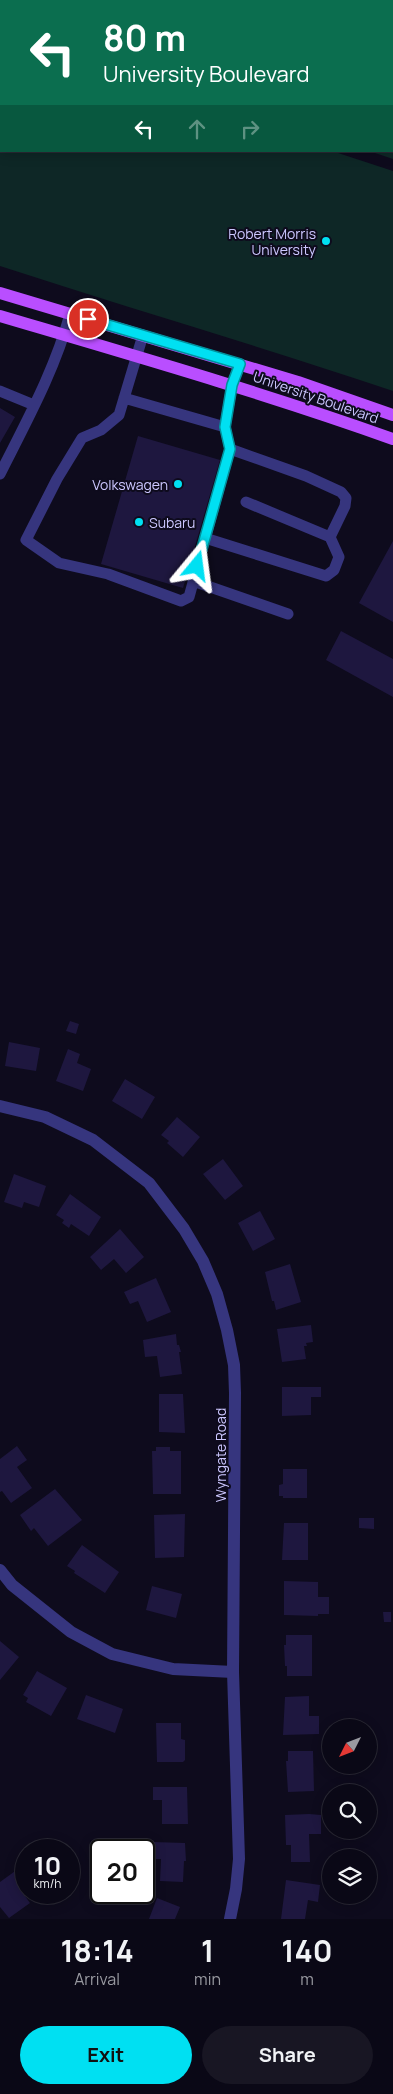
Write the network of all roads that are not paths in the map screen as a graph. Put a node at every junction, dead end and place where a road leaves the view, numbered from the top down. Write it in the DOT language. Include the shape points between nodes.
graph roads {
  1 [pos="0,293"];
  2 [pos="70,314"];
  3 [pos="0,316"];
  4 [pos="64,335"];
  5 [pos="143,335"];
  6 [pos="136,356"];
  7 [pos="240,364"];
  8 [pos="232,385"];
  9 [pos="0,391"];
  10 [pos="124,398"];
  11 [pos="34,406"];
  12 [pos="393,415"];
  13 [pos="225,427"];
  14 [pos="393,439"];
  15 [pos="230,449"];
  16 [pos="0,474"];
  17 [pos="246,502"];
  18 [pos="330,537"];
  19 [pos="205,538"];
  20 [pos="193,581"];
  21 [pos="288,614"];
  22 [pos="0,1106"];
  23 [pos="0,1570"];
  24 [pos="233,1672"];
  25 [pos="230,1919"];
  1 -- 2 [label="main road, University Boulevard"];
  2 -- 4 [label="lane"];
  2 -- 5 [label="main road, University Boulevard"];
  3 -- 4 [label="main road, University Boulevard"];
  4 -- 6 [label="main road, University Boulevard"];
  4 -- 11 [label="lane"];
  5 -- 6 [label="lane"];
  5 -- 7 [label="main road, University Boulevard"];
  6 -- 8 [label="main road, University Boulevard"];
  6 -- 10 [label="lane"];
  7 -- 8 [label="lane"];
  7 -- 12 [label="main road, University Boulevard"];
  8 -- 13 [label="lane"];
  8 -- 14 [label="main road, University Boulevard"];
  9 -- 11 [label="lane"];
  10 -- 13 [label="lane"];
  10 -- 20 [label="lane" via="119,415 101,430 82,438 26,540 59,563 108,574 181,600 189,597"];
  11 -- 16 [label="lane"];
  13 -- 15 [label="lane"];
  15 -- 18 [label="lane" via="342,492 346,498 345,506"];
  15 -- 19 [label="lane"];
  17 -- 18 [label="lane"];
  18 -- 19 [label="lane" via="338,557 334,570 326,576"];
  19 -- 20 [label="lane"];
  20 -- 21 [label="lane"];
  22 -- 24 [label="street, Wyngate Road" via="45,1117 94,1140 149,1183 184,1229 217,1294 234,1365"];
  23 -- 24 [label="street" via="12,1585 72,1632 112,1654 173,1669"];
  24 -- 25 [label="street, Wyngate Road" via="239,1859"];
}
